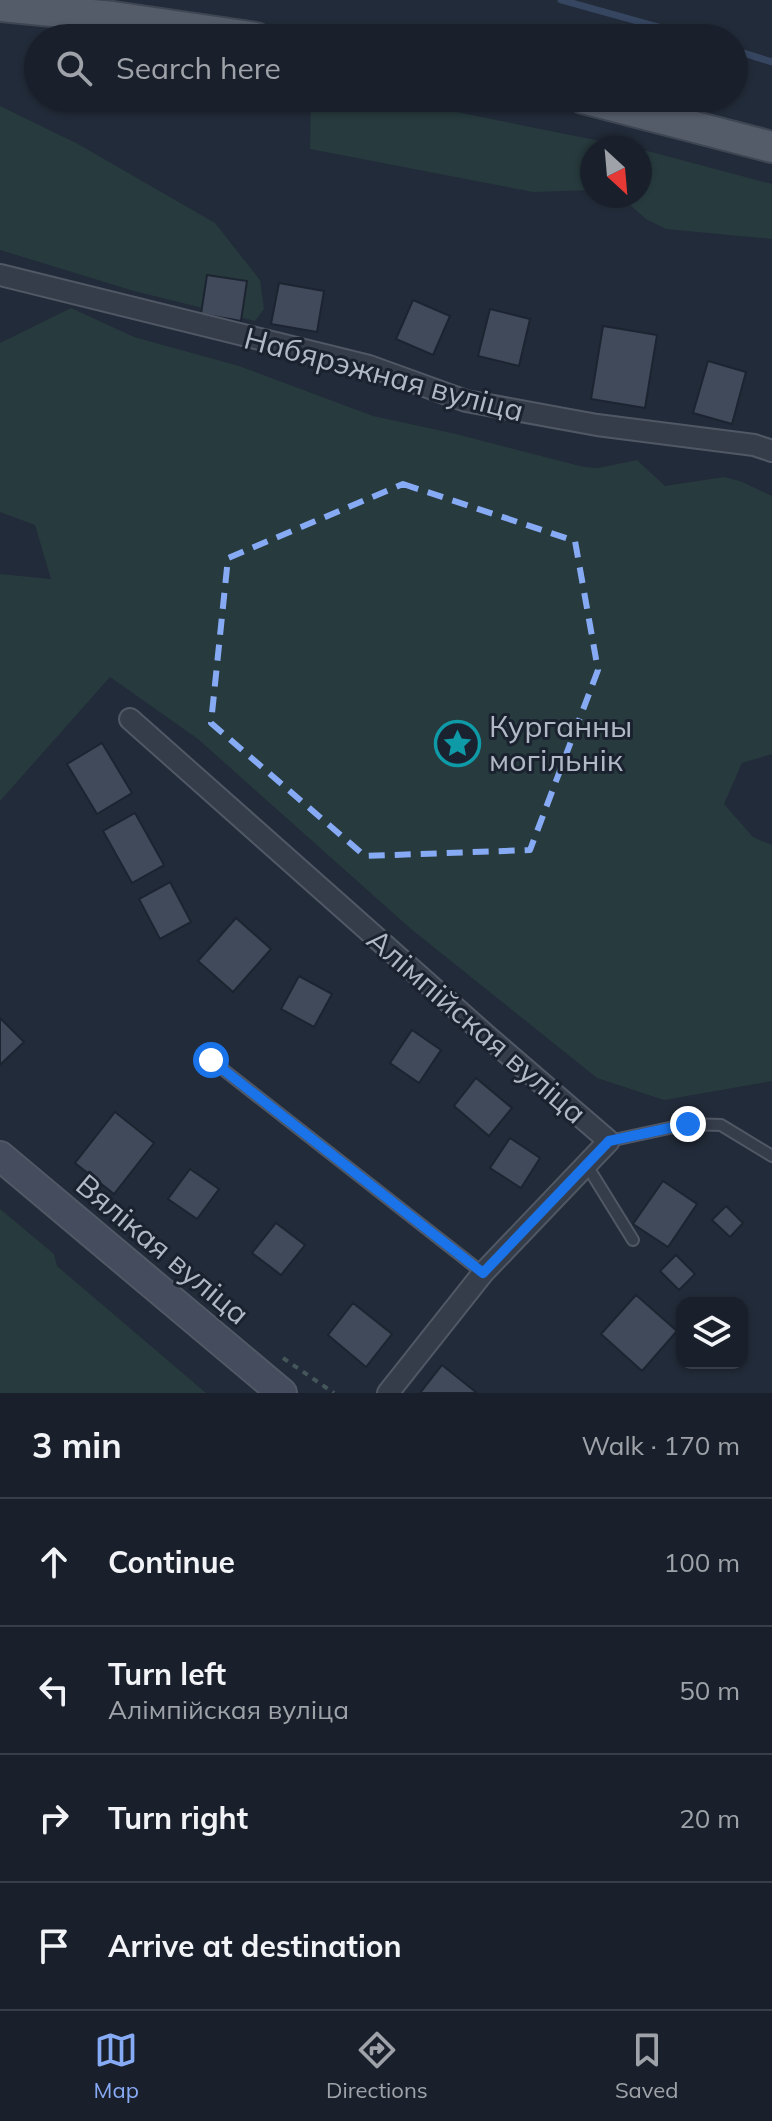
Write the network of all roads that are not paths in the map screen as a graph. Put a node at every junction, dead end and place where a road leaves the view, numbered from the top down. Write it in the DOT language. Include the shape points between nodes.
graph roads {
  1 [pos="0,6"];
  2 [pos="161,24"];
  3 [pos="637,112"];
  4 [pos="772,147"];
  5 [pos="0,275"];
  6 [pos="772,451"];
  7 [pos="130,719"];
  8 [pos="211,1060"];
  9 [pos="609,1141"];
  10 [pos="0,1156"];
  11 [pos="772,1156"];
  12 [pos="586,1164"];
  13 [pos="633,1240"];
  14 [pos="483,1273"];
  15 [pos="282,1393"];
  16 [pos="388,1393"];
  1 -- 2 [label="main road"];
  3 -- 4 [label="main road"];
  5 -- 6 [label="street, Набярэжная вуліца" via="369,366 466,401"];
  7 -- 9 [label="street, Алімпійская вуліца"];
  8 -- 14 [label="lane"];
  9 -- 11 [label="lane" via="688,1124 721,1125"];
  9 -- 12 [label="street, Алімпійская вуліца"];
  10 -- 15 [label="main road, Вялікая вуліца"];
  12 -- 13 [label="lane"];
  12 -- 14 [label="street, Алімпійская вуліца"];
  14 -- 16 [label="street, Алімпійская вуліца"];
}
